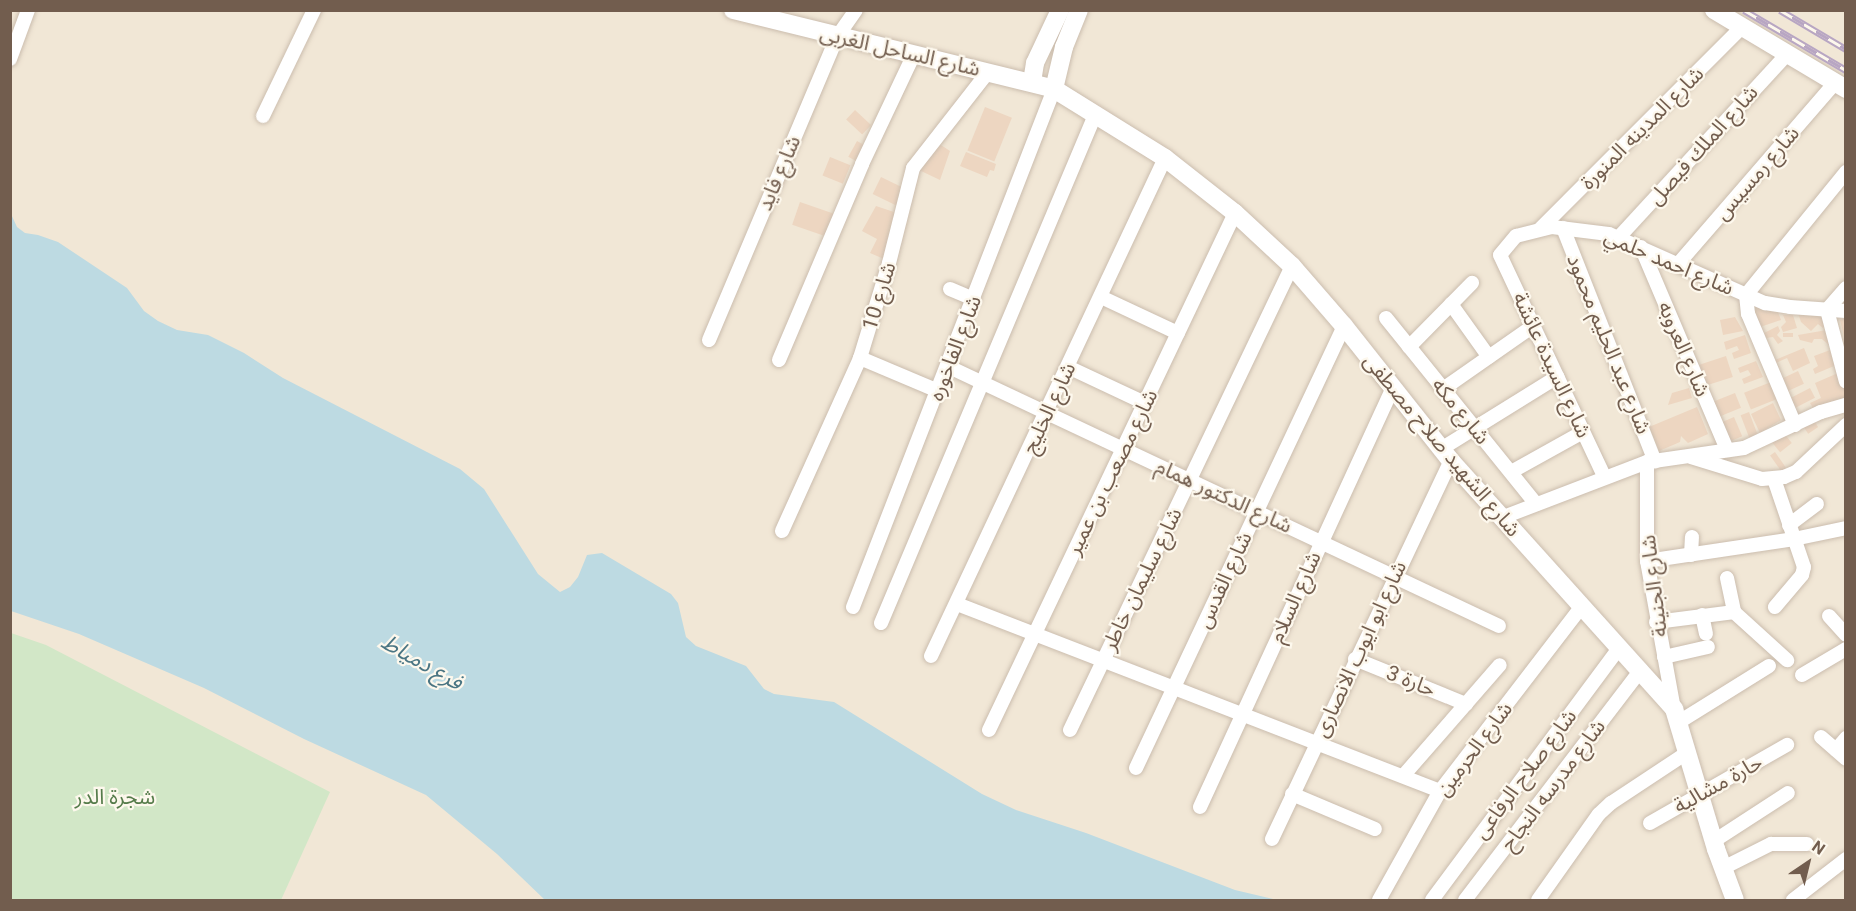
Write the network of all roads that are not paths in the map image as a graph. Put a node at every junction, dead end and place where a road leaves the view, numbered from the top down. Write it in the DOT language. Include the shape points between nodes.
graph roads {
  1 [pos="28,10"];
  2 [pos="314,10"];
  3 [pos="733,10"];
  4 [pos="856,10"];
  5 [pos="1060,10"];
  6 [pos="1080,10"];
  7 [pos="1713,10"];
  8 [pos="1742,27"];
  9 [pos="837,37"];
  10 [pos="1787,54"];
  11 [pos="913,56"];
  12 [pos="10,59"];
  13 [pos="988,72"];
  14 [pos="1032,82"];
  15 [pos="1840,86"];
  16 [pos="1054,89"];
  17 [pos="1095,115"];
  18 [pos="263,116"];
  19 [pos="1165,158"];
  20 [pos="1845,172"];
  21 [pos="1235,213"];
  22 [pos="1541,228"];
  23 [pos="1563,228"];
  24 [pos="1619,237"];
  25 [pos="1641,247"];
  26 [pos="1500,255"];
  27 [pos="1678,264"];
  28 [pos="1292,266"];
  29 [pos="1472,283"];
  30 [pos="1845,288"];
  31 [pos="950,289"];
  32 [pos="1746,295"];
  33 [pos="1101,297"];
  34 [pos="974,299"];
  35 [pos="1451,304"];
  36 [pos="1827,310"];
  37 [pos="1845,311"];
  38 [pos="1386,318"];
  39 [pos="1344,326"];
  40 [pos="1533,326"];
  41 [pos="1178,333"];
  42 [pos="709,340"];
  43 [pos="1409,347"];
  44 [pos="860,357"];
  45 [pos="1489,357"];
  46 [pos="779,360"];
  47 [pos="948,366"];
  48 [pos="1068,367"];
  49 [pos="1557,377"];
  50 [pos="1845,382"];
  51 [pos="983,383"];
  52 [pos="1393,388"];
  53 [pos="1443,388"];
  54 [pos="938,391"];
  55 [pos="1145,403"];
  56 [pos="1845,405"];
  57 [pos="1046,413"];
  58 [pos="1795,425"];
  59 [pos="1845,425"];
  60 [pos="1475,428"];
  61 [pos="1583,432"];
  62 [pos="1123,449"];
  63 [pos="1727,450"];
  64 [pos="1446,455"];
  65 [pos="1687,456"];
  66 [pos="1651,461"];
  67 [pos="1511,472"];
  68 [pos="1604,476"];
  69 [pos="1774,479"];
  70 [pos="1190,480"];
  71 [pos="1536,504"];
  72 [pos="1817,504"];
  73 [pos="1257,512"];
  74 [pos="1501,518"];
  75 [pos="1789,525"];
  76 [pos="1845,528"];
  77 [pos="782,531"];
  78 [pos="1692,537"];
  79 [pos="1794,539"];
  80 [pos="1321,542"];
  81 [pos="1691,555"];
  82 [pos="1647,561"];
  83 [pos="1394,576"];
  84 [pos="1727,578"];
  85 [pos="957,604"];
  86 [pos="854,606"];
  87 [pos="1582,606"];
  88 [pos="1775,607"];
  89 [pos="1734,612"];
  90 [pos="1702,615"];
  91 [pos="1829,616"];
  92 [pos="1656,622"];
  93 [pos="880,623"];
  94 [pos="1499,627"];
  95 [pos="1035,634"];
  96 [pos="1845,635"];
  97 [pos="1619,648"];
  98 [pos="932,656"];
  99 [pos="1842,656"];
  100 [pos="1664,657"];
  101 [pos="1355,659"];
  102 [pos="1103,660"];
  103 [pos="1787,660"];
  104 [pos="1500,665"];
  105 [pos="1769,666"];
  106 [pos="1641,670"];
  107 [pos="1802,675"];
  108 [pos="1173,687"];
  109 [pos="1466,704"];
  110 [pos="1242,714"];
  111 [pos="1677,715"];
  112 [pos="989,730"];
  113 [pos="1070,730"];
  114 [pos="1821,737"];
  115 [pos="1845,738"];
  116 [pos="1316,743"];
  117 [pos="1787,745"];
  118 [pos="1688,752"];
  119 [pos="1841,755"];
  120 [pos="1136,768"];
  121 [pos="1403,776"];
  122 [pos="1440,791"];
  123 [pos="1788,793"];
  124 [pos="1292,794"];
  125 [pos="1700,794"];
  126 [pos="1200,807"];
  127 [pos="1650,823"];
  128 [pos="1375,829"];
  129 [pos="1272,838"];
  130 [pos="1714,841"];
  131 [pos="1807,844"];
  132 [pos="1845,859"];
  133 [pos="1723,868"];
  134 [pos="1379,900"];
  135 [pos="1432,900"];
  136 [pos="1465,900"];
  137 [pos="1538,900"];
  138 [pos="1735,900"];
  139 [pos="1793,900"];
  1 -- 12 [label="street"];
  2 -- 18 [label="street"];
  3 -- 9 [label="main road, شارع الساحل الغربى"];
  4 -- 9 [label="street, شارع فايد"];
  5 -- 14 [label="main road" via="1035,63"];
  6 -- 16 [label="main road" via="1064,47"];
  7 -- 8 [label="main road"];
  8 -- 10 [label="main road"];
  8 -- 22 [label="street, شارع المدينه المنورة"];
  9 -- 11 [label="main road, شارع الساحل الغربى"];
  9 -- 42 [label="street, شارع فايد"];
  10 -- 15 [label="main road"];
  10 -- 24 [label="street, شارع الملك فيصل"];
  11 -- 13 [label="main road, شارع الساحل الغربى"];
  11 -- 46 [label="street" via="862,164"];
  13 -- 14 [label="main road, شارع الساحل الغربى"];
  13 -- 44 [label="street, شارع 10" via="913,168"];
  14 -- 16 [label="main road, شارع الشهيد صلاح مصطفى"];
  15 -- 27 [label="street, شارع رمسيس"];
  16 -- 17 [label="main road, شارع الشهيد صلاح مصطفى"];
  16 -- 34 [label="street, شارع الفاخوره"];
  17 -- 19 [label="main road, شارع الشهيد صلاح مصطفى"];
  17 -- 51 [label="street"];
  19 -- 21 [label="main road, شارع الشهيد صلاح مصطفى"];
  19 -- 33 [label="street, شارع الخليج"];
  20 -- 32 [label="street"];
  21 -- 28 [label="main road, شارع الشهيد صلاح مصطفى"];
  21 -- 41 [label="street, شارع مصعب بن عمير"];
  22 -- 23 [label="street, شارع احمد حلمي"];
  22 -- 26 [label="street, شارع احمد حلمي" via="1516,236"];
  23 -- 24 [label="street, شارع احمد حلمي"];
  23 -- 66 [label="street, شارع عبد الحليم محمود"];
  24 -- 25 [label="street, شارع احمد حلمي"];
  25 -- 27 [label="street, شارع احمد حلمي"];
  25 -- 63 [label="street, شارع العروبه"];
  26 -- 40 [label="street, شارع السيدة عائشة"];
  27 -- 32 [label="street, شارع احمد حلمي"];
  28 -- 39 [label="main road, شارع الشهيد صلاح مصطفى"];
  28 -- 70 [label="street, شارع سليمان خاطر"];
  29 -- 35 [label="street"];
  30 -- 36 [label="street"];
  31 -- 34 [label="street"];
  32 -- 36 [label="street, شارع احمد حلمي" via="1790,308"];
  32 -- 58 [label="street" via="1748,314"];
  33 -- 41 [label="street"];
  33 -- 48 [label="street, شارع الخليج"];
  34 -- 47 [label="street, شارع الفاخوره"];
  35 -- 43 [label="street"];
  35 -- 45 [label="street"];
  36 -- 37 [label="street, شارع احمد حلمي"];
  36 -- 50 [label="street"];
  38 -- 43 [label="street, شارع مكه"];
  39 -- 52 [label="main road, شارع الشهيد صلاح مصطفى"];
  39 -- 73 [label="street, شارع القدس"];
  40 -- 45 [label="street"];
  40 -- 49 [label="street, شارع السيدة عائشة"];
  41 -- 55 [label="street, شارع مصعب بن عمير"];
  43 -- 53 [label="street, شارع مكه"];
  44 -- 54 [label="street"];
  44 -- 77 [label="street, شارع 10"];
  45 -- 53 [label="street"];
  47 -- 51 [label="street, شارع الدكتور همام"];
  47 -- 54 [label="street, شارع الفاخوره"];
  48 -- 55 [label="street"];
  48 -- 57 [label="street, شارع الخليج"];
  49 -- 60 [label="street"];
  49 -- 61 [label="street, شارع السيدة عائشة"];
  51 -- 57 [label="street, شارع الدكتور همام"];
  51 -- 93 [label="street"];
  52 -- 64 [label="main road, شارع الشهيد صلاح مصطفى"];
  52 -- 80 [label="street, شارع السلام"];
  53 -- 60 [label="street, شارع مكه"];
  54 -- 86 [label="street, شارع الفاخوره"];
  55 -- 62 [label="street, شارع مصعب بن عمير"];
  56 -- 58 [label="street"];
  57 -- 62 [label="street, شارع الدكتور همام"];
  57 -- 85 [label="street, شارع الخليج"];
  58 -- 63 [label="street" via="1760,442"];
  59 -- 69 [label="street" via="1796,472"];
  60 -- 64 [label="street"];
  60 -- 67 [label="street, شارع مكه"];
  61 -- 67 [label="street"];
  61 -- 68 [label="street, شارع السيدة عائشة"];
  62 -- 70 [label="street, شارع الدكتور همام"];
  62 -- 95 [label="street, شارع مصعب بن عمير"];
  63 -- 65 [label="street"];
  64 -- 74 [label="main road, شارع الشهيد صلاح مصطفى"];
  64 -- 83 [label="street, شارع ابو ايوب الانصارى"];
  65 -- 66 [label="street"];
  65 -- 69 [label="street" via="1762,479"];
  66 -- 68 [label="street"];
  66 -- 82 [label="street, شارع الجنينة"];
  67 -- 71 [label="street, شارع مكه"];
  68 -- 71 [label="street"];
  69 -- 75 [label="street"];
  70 -- 73 [label="street, شارع الدكتور همام"];
  70 -- 102 [label="street, شارع سليمان خاطر"];
  71 -- 74 [label="street"];
  72 -- 75 [label="street"];
  73 -- 80 [label="street, شارع الدكتور همام"];
  73 -- 108 [label="street, شارع القدس"];
  74 -- 87 [label="main road, شارع الشهيد صلاح مصطفى"];
  75 -- 79 [label="street"];
  76 -- 79 [label="street"];
  78 -- 81 [label="street"];
  79 -- 81 [label="street"];
  79 -- 88 [label="street" via="1804,571"];
  80 -- 83 [label="street, شارع الدكتور همام"];
  80 -- 110 [label="street, شارع السلام"];
  81 -- 82 [label="street"];
  82 -- 92 [label="street, شارع الجنينة"];
  83 -- 94 [label="street, شارع الدكتور همام"];
  83 -- 101 [label="street, شارع ابو ايوب الانصارى"];
  84 -- 89 [label="street"];
  85 -- 95 [label="street"];
  85 -- 98 [label="street, شارع الخليج"];
  87 -- 97 [label="main road, شارع الشهيد صلاح مصطفى"];
  87 -- 122 [label="street, شارع الحرمين"];
  89 -- 90 [label="street"];
  89 -- 103 [label="street"];
  90 -- 92 [label="street"];
  90 -- 100 [label="street" via="1707,640"];
  91 -- 96 [label="street"];
  92 -- 100 [label="street, شارع الجنينة"];
  95 -- 102 [label="street"];
  95 -- 112 [label="street, شارع مصعب بن عمير"];
  97 -- 106 [label="main road, شارع الشهيد صلاح مصطفى"];
  97 -- 135 [label="street, شارع صلاح الرفاعى"];
  99 -- 107 [label="street"];
  100 -- 111 [label="street, شارع الجنينة"];
  101 -- 109 [label="street, حارة 3"];
  101 -- 116 [label="street, شارع ابو ايوب الانصارى"];
  102 -- 108 [label="street"];
  102 -- 113 [label="street, شارع سليمان خاطر"];
  104 -- 109 [label="street"];
  105 -- 111 [label="street"];
  106 -- 111 [label="main road, شارع الشهيد صلاح مصطفى"];
  106 -- 136 [label="street, شارع مدرسه النجاح"];
  108 -- 110 [label="street"];
  108 -- 120 [label="street, شارع القدس"];
  109 -- 121 [label="street"];
  110 -- 116 [label="street"];
  110 -- 126 [label="street, شارع السلام"];
  111 -- 118 [label="main road, شارع الشهيد صلاح مصطفى"];
  114 -- 119 [label="street"];
  115 -- 119 [label="street"];
  116 -- 121 [label="street"];
  116 -- 124 [label="street, شارع ابو ايوب الانصارى"];
  117 -- 125 [label="street, حارة مشالية"];
  118 -- 125 [label="main road, شارع الشهيد صلاح مصطفى"];
  118 -- 137 [label="street" via="1599,814"];
  121 -- 122 [label="street"];
  122 -- 134 [label="street, شارع الحرمين"];
  123 -- 130 [label="street"];
  124 -- 128 [label="street"];
  124 -- 129 [label="street, شارع ابو ايوب الانصارى"];
  125 -- 127 [label="street, حارة مشالية"];
  125 -- 130 [label="main road, شارع الشهيد صلاح مصطفى"];
  130 -- 133 [label="main road, شارع الشهيد صلاح مصطفى"];
  131 -- 133 [label="street" via="1771,844"];
  132 -- 139 [label="street"];
  133 -- 138 [label="main road, شارع الشهيد صلاح مصطفى"];
}
